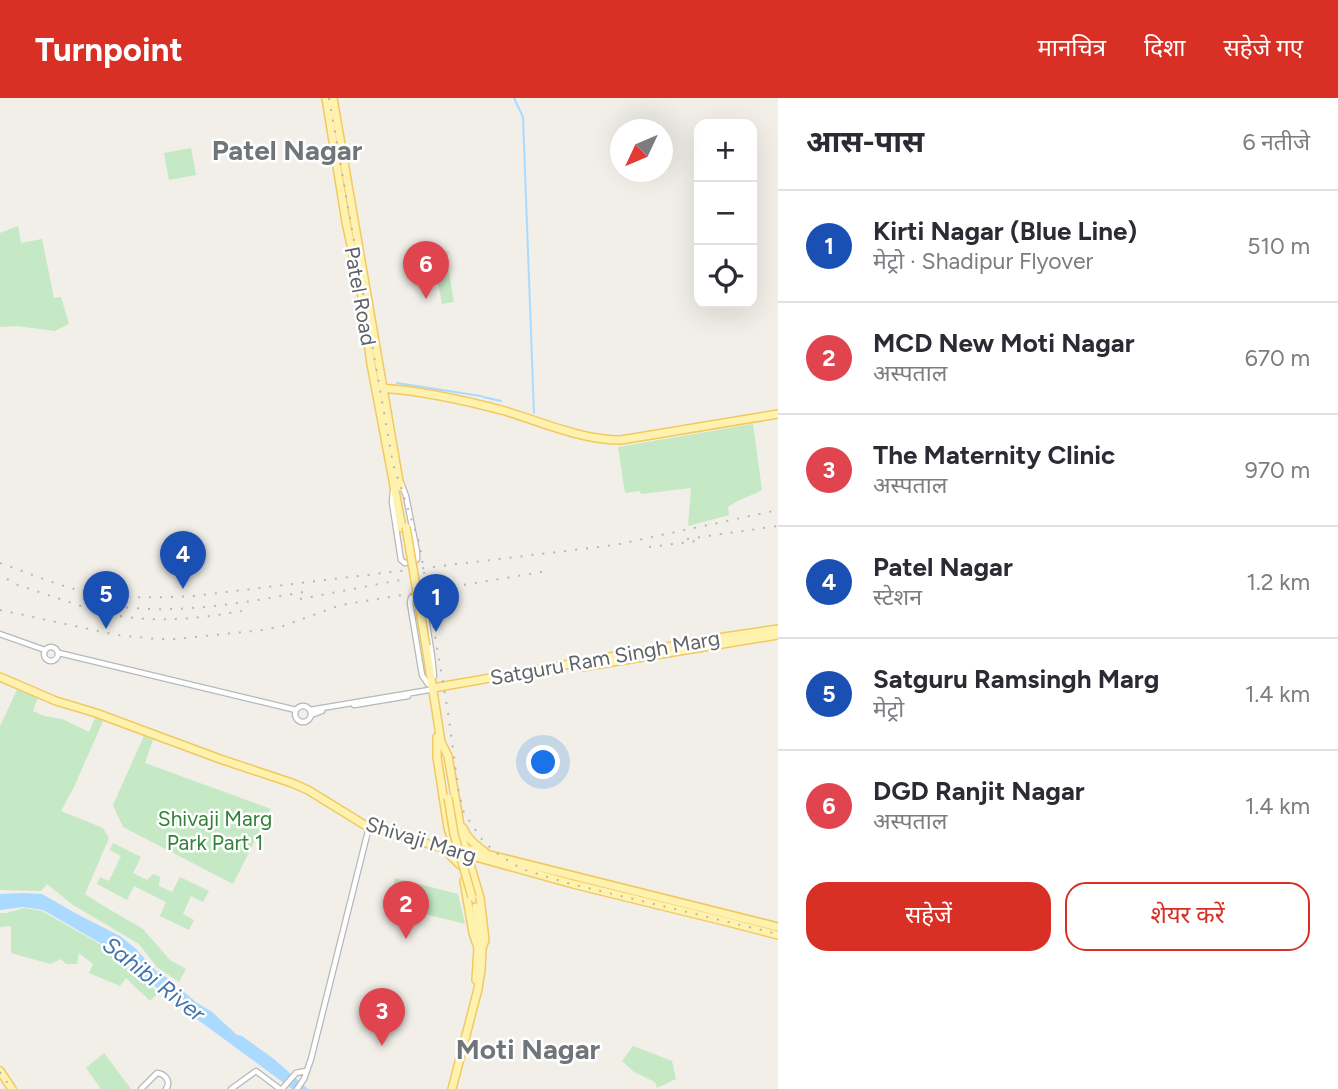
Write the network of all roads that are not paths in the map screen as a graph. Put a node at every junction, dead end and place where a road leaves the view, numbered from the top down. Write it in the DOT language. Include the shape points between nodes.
graph roads {
  1 [pos="326,98"];
  2 [pos="333,98"];
  3 [pos="380,390"];
  4 [pos="778,416"];
  5 [pos="397,480"];
  6 [pos="404,527"];
  7 [pos="778,632"];
  8 [pos="0,635"];
  9 [pos="45,652"];
  10 [pos="58,655"];
  11 [pos="0,675"];
  12 [pos="431,688"];
  13 [pos="296,712"];
  14 [pos="310,712"];
  15 [pos="440,742"];
  16 [pos="459,819"];
  17 [pos="369,825"];
  18 [pos="448,825"];
  19 [pos="440,845"];
  20 [pos="454,848"];
  21 [pos="467,852"];
  22 [pos="490,858"];
  23 [pos="460,866"];
  24 [pos="478,871"];
  25 [pos="476,886"];
  26 [pos="466,887"];
  27 [pos="778,927"];
  28 [pos="778,935"];
  29 [pos="480,948"];
  30 [pos="307,1070"];
  31 [pos="0,1072"];
  32 [pos="0,1080"];
  33 [pos="150,1084"];
  34 [pos="143,1088"];
  35 [pos="6,1089"];
  36 [pos="12,1089"];
  37 [pos="169,1089"];
  38 [pos="231,1089"];
  39 [pos="282,1089"];
  40 [pos="296,1089"];
  41 [pos="451,1089"];
  1 -- 3 [label="main road, Patel Road"];
  2 -- 3 [label="main road, Patel Road"];
  3 -- 4 [label="main road" via="483,405 610,440"];
  3 -- 5 [label="main road, Patel Road"];
  5 -- 5 [label="street" via="406,496 417,552 414,562 401,560 392,502"];
  5 -- 6 [label="main road"];
  5 -- 6 [label="main road, Patel Road"];
  6 -- 12 [label="main road, bridge"];
  7 -- 12 [label="main road, Satguru Ram Singh Marg" via="715,638"];
  8 -- 9 [label="street"];
  9 -- 10 [label="street" via="54,647"];
  9 -- 10 [label="street" via="49,661"];
  10 -- 13 [label="street"];
  11 -- 17 [label="main road, Shivaji Marg" via="56,701 292,783"];
  12 -- 12 [label="street" via="422,675 410,603 415,596 423,600 434,672"];
  12 -- 14 [label="street"];
  12 -- 15 [label="main road"];
  13 -- 14 [label="street" via="302,707"];
  13 -- 14 [label="street" via="304,722"];
  15 -- 16 [label="main road" via="448,756"];
  15 -- 18 [label="main road" via="437,757"];
  15 -- 29 [label="main road, bridge" via="454,834 473,897"];
  16 -- 18 [label="main road" via="454,826"];
  16 -- 21 [label="main road"];
  16 -- 22 [label="main road" via="465,834"];
  17 -- 19 [label="main road, Shivaji Marg"];
  17 -- 30 [label="street"];
  18 -- 19 [label="main road"];
  18 -- 20 [label="main road"];
  19 -- 20 [label="main road, Shivaji Marg"];
  19 -- 23 [label="main road"];
  20 -- 21 [label="main road, Shivaji Marg"];
  20 -- 23 [label="main road"];
  21 -- 22 [label="main road, Shivaji Marg"];
  21 -- 24 [label="main road"];
  22 -- 24 [label="main road"];
  22 -- 27 [label="main road, Shivaji Marg"];
  22 -- 28 [label="main road, Shivaji Marg" via="573,884"];
  23 -- 26 [label="main road"];
  24 -- 25 [label="main road"];
  25 -- 26 [label="main road"];
  25 -- 29 [label="main road" via="485,927"];
  26 -- 29 [label="main road"];
  29 -- 41 [label="main road" via="478,989"];
  30 -- 39 [label="street" via="296,1073"];
  30 -- 40 [label="street"];
  31 -- 36 [label="main road"];
  32 -- 35 [label="main road"];
  33 -- 34 [label="street"];
  33 -- 37 [label="street" via="158,1073 168,1080"];
  38 -- 39 [label="street" via="256,1071"];
}
